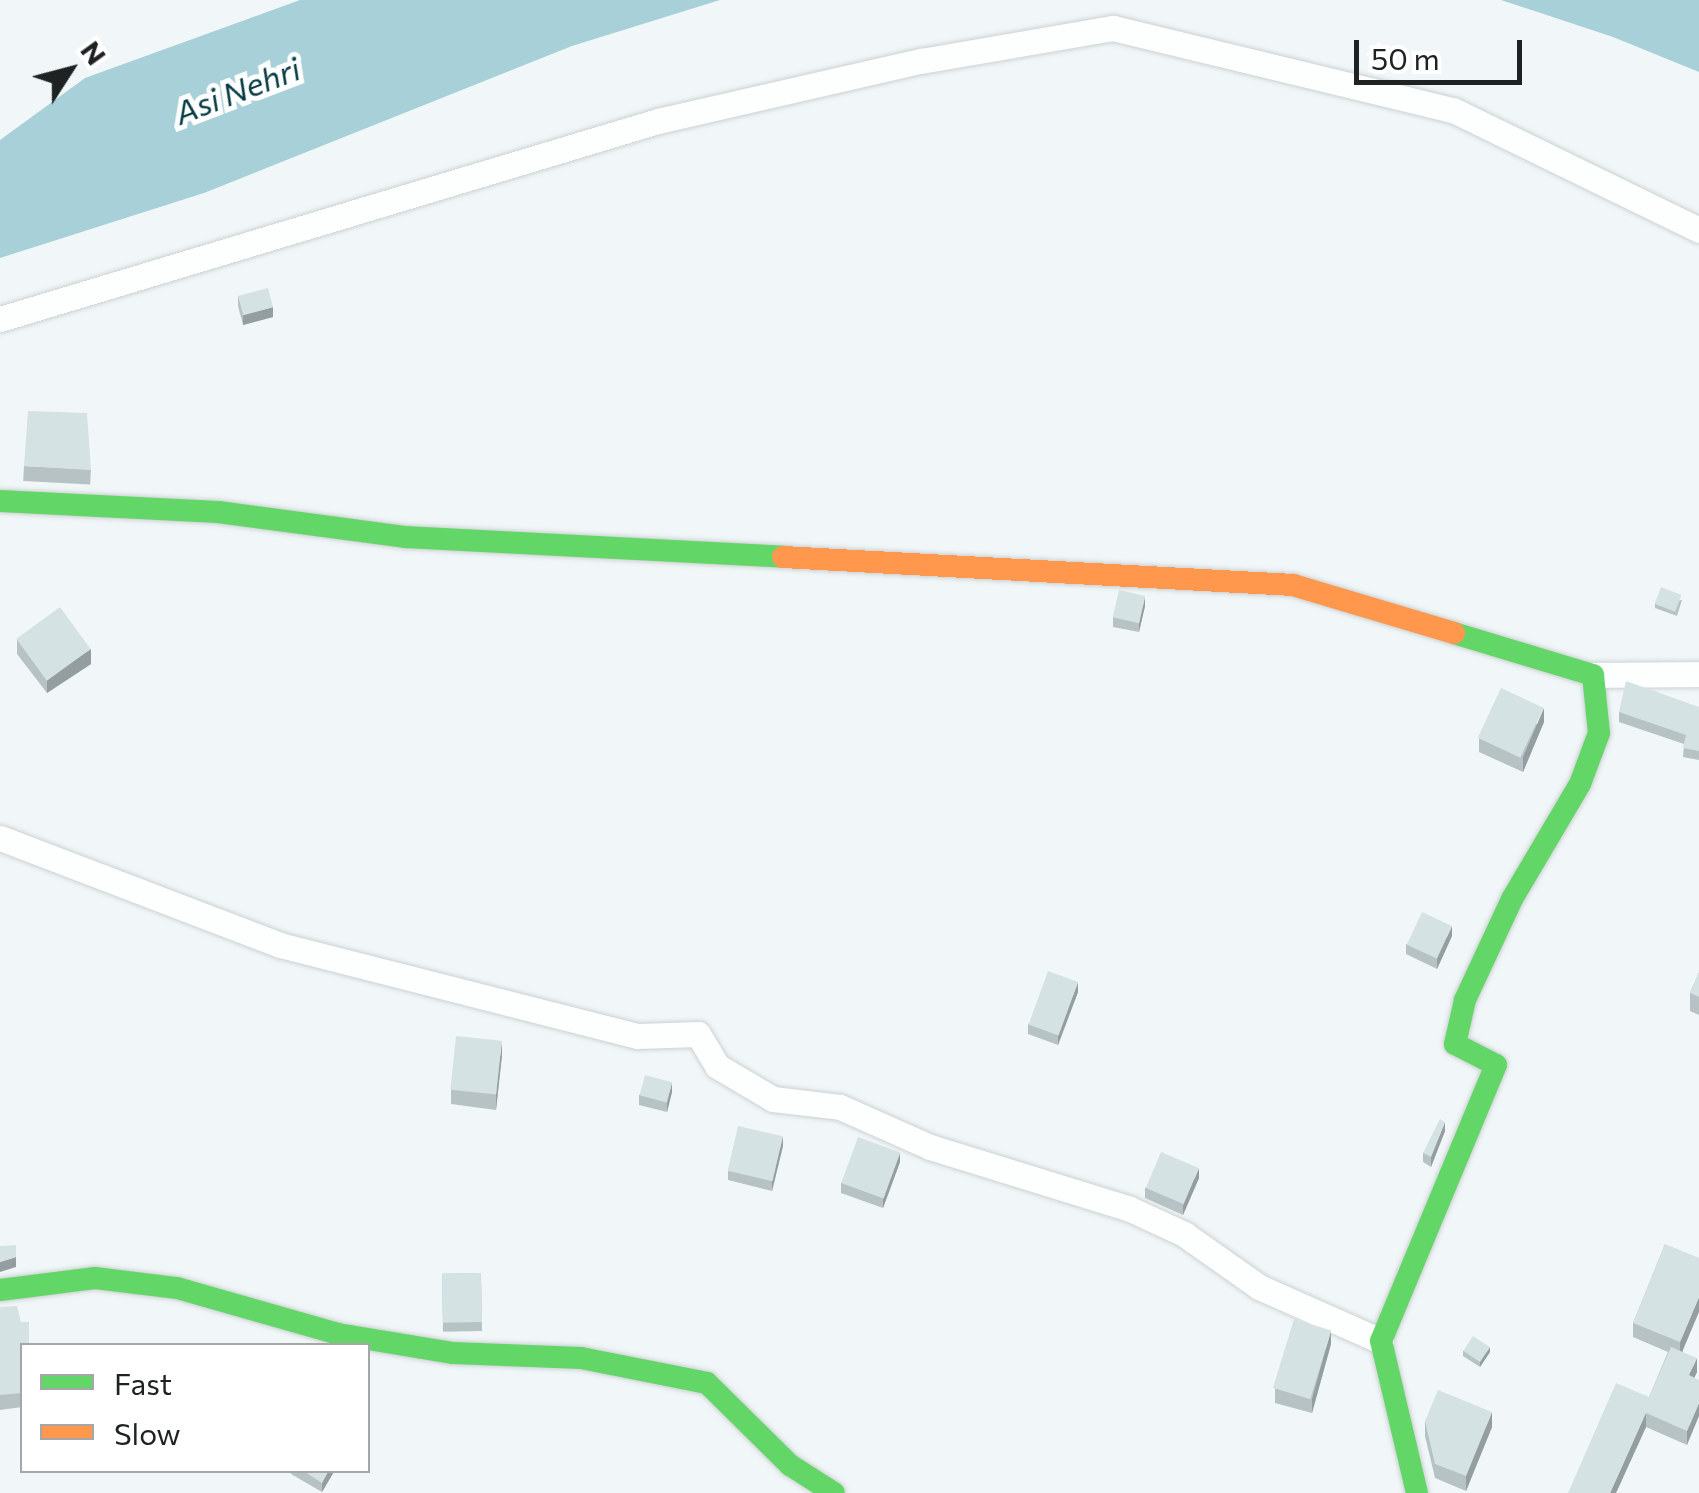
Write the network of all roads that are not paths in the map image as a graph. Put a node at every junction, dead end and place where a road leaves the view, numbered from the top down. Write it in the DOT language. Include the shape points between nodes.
graph roads {
  1 [pos="1699,230"];
  2 [pos="0,318"];
  3 [pos="0,501"];
  4 [pos="1699,674"];
  5 [pos="1592,676"];
  6 [pos="0,838"];
  7 [pos="0,1290"];
  8 [pos="1381,1341"];
  9 [pos="834,1493"];
  10 [pos="1418,1493"];
  1 -- 2 [label="street" via="1452,110 1113,28 920,61 658,121"];
  3 -- 5 [label="street" via="218,512 406,537 1293,585"];
  4 -- 5 [label="street"];
  5 -- 8 [label="street" via="1599,733 1580,784 1512,899 1465,1000 1455,1044 1496,1065"];
  6 -- 8 [label="street" via="280,944 638,1036 698,1034 717,1066 773,1099 840,1107 930,1147 1130,1209 1184,1234 1259,1288"];
  7 -- 9 [label="street" via="95,1278 177,1288 338,1334 453,1353 582,1358 707,1383 790,1465"];
  8 -- 10 [label="street"];
}
